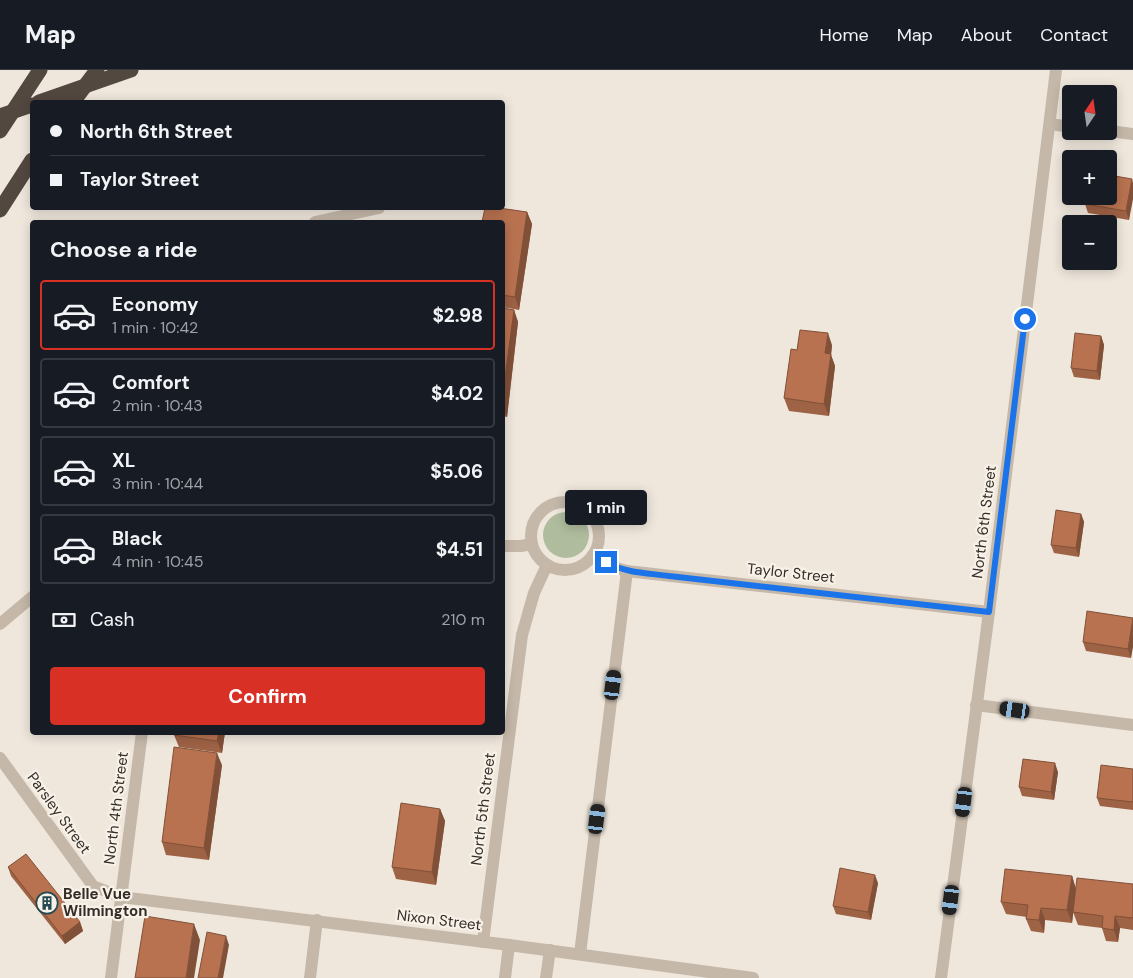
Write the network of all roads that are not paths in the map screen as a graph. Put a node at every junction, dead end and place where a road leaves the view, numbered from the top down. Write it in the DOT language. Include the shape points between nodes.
graph roads {
  1 [pos="40,70"];
  2 [pos="97,70"];
  3 [pos="131,70"];
  4 [pos="1056,70"];
  5 [pos="45,100"];
  6 [pos="74,100"];
  7 [pos="30,106"];
  8 [pos="0,116"];
  9 [pos="1050,124"];
  10 [pos="1062,126"];
  11 [pos="0,131"];
  12 [pos="1118,132"];
  13 [pos="1133,134"];
  14 [pos="30,163"];
  15 [pos="0,210"];
  16 [pos="370,210"];
  17 [pos="324,220"];
  18 [pos="532,544"];
  19 [pos="505,546"];
  20 [pos="593,555"];
  21 [pos="547,565"];
  22 [pos="627,570"];
  23 [pos="30,600"];
  24 [pos="989,612"];
  25 [pos="0,624"];
  26 [pos="976,705"];
  27 [pos="1133,725"];
  28 [pos="142,735"];
  29 [pos="0,758"];
  30 [pos="121,896"];
  31 [pos="317,920"];
  32 [pos="483,942"];
  33 [pos="509,945"];
  34 [pos="550,950"];
  35 [pos="580,954"];
  36 [pos="737,977"];
  37 [pos="111,978"];
  38 [pos="310,978"];
  39 [pos="505,978"];
  40 [pos="546,978"];
  41 [pos="753,978"];
  42 [pos="941,978"];
  1 -- 11 [label="highway, bridge"];
  2 -- 6 [label="highway, bridge"];
  3 -- 5 [label="highway"];
  4 -- 9 [label="street, North 6th Street"];
  7 -- 8 [label="highway"];
  9 -- 10 [label="street"];
  9 -- 24 [label="street, North 6th Street"];
  12 -- 13 [label="street"];
  14 -- 15 [label="highway"];
  16 -- 17 [label="street"];
  18 -- 19 [label="street"];
  18 -- 20 [label="street" via="531,528 539,512 554,503 571,502 586,509 597,522 599,539"];
  18 -- 21 [label="street" via="535,553"];
  20 -- 21 [label="street" via="572,569"];
  20 -- 22 [label="street, Taylor Street" via="616,568"];
  21 -- 32 [label="street, North 5th Street" via="534,593 522,635"];
  22 -- 24 [label="street, Taylor Street"];
  22 -- 35 [label="street"];
  23 -- 25 [label="street"];
  24 -- 26 [label="street, North 6th Street"];
  26 -- 27 [label="street"];
  26 -- 42 [label="street, North 6th Street"];
  28 -- 30 [label="street, North 4th Street"];
  29 -- 30 [label="street, Parsley Street" via="93,886"];
  30 -- 31 [label="street, Nixon Street"];
  30 -- 37 [label="street, North 4th Street"];
  31 -- 32 [label="street, Nixon Street"];
  31 -- 38 [label="street"];
  32 -- 33 [label="street, Nixon Street"];
  33 -- 34 [label="street, Nixon Street"];
  33 -- 39 [label="street"];
  34 -- 35 [label="street, Nixon Street"];
  34 -- 40 [label="street"];
  35 -- 36 [label="street, Nixon Street"];
  36 -- 41 [label="street, Nixon Street"];
}
